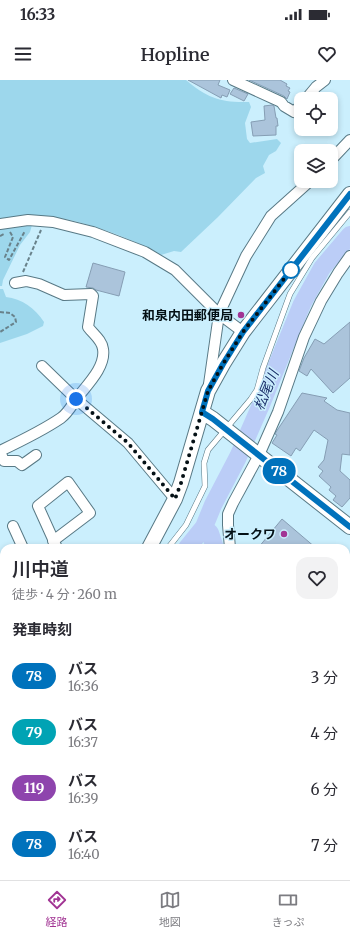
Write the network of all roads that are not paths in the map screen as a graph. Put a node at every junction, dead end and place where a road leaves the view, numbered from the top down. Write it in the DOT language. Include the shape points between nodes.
graph roads {
  1 [pos="325,80"];
  2 [pos="232,83"];
  3 [pos="312,92"];
  4 [pos="294,112"];
  5 [pos="350,140"];
  6 [pos="338,153"];
  7 [pos="302,188"];
  8 [pos="350,194"];
  9 [pos="350,212"];
  10 [pos="0,224"];
  11 [pos="350,256"];
  12 [pos="16,282"];
  13 [pos="219,314"];
  14 [pos="243,332"];
  15 [pos="42,366"];
  16 [pos="208,391"];
  17 [pos="76,399"];
  18 [pos="202,412"];
  19 [pos="226,430"];
  20 [pos="1,454"];
  21 [pos="257,454"];
  22 [pos="36,455"];
  23 [pos="175,499"];
  24 [pos="349,524"];
  25 [pos="13,526"];
  26 [pos="21,544"];
  27 [pos="55,544"];
  28 [pos="151,544"];
  29 [pos="171,544"];
  30 [pos="229,544"];
  1 -- 3 [label="street"];
  2 -- 4 [label="street" via="281,102"];
  5 -- 6 [label="street"];
  7 -- 13 [label="street" via="271,216 246,256"];
  8 -- 14 [label="main road"];
  9 -- 19 [label="lane" via="312,258 290,294 257,390"];
  10 -- 13 [label="street" via="28,220 53,222 93,232 145,252 175,270"];
  11 -- 21 [label="street" via="320,301 304,337 278,412"];
  12 -- 17 [label="street" via="39,284 64,295 93,296 88,327 101,341 104,350 96,373"];
  13 -- 14 [label="street"];
  13 -- 16 [label="street"];
  14 -- 16 [label="main road"];
  15 -- 17 [label="street"];
  16 -- 18 [label="main road"];
  17 -- 20 [label="street" via="63,416"];
  17 -- 23 [label="street" via="128,443"];
  18 -- 19 [label="main road"];
  18 -- 23 [label="main road"];
  19 -- 21 [label="main road"];
  19 -- 29 [label="lane" via="208,450 204,463 205,486 200,499"];
  20 -- 22 [label="street" via="4,461 17,461 22,465"];
  21 -- 24 [label="main road"];
  21 -- 30 [label="street" via="228,514"];
  23 -- 28 [label="main road"];
  25 -- 26 [label="street"];
  27 -- 27 [label="street" via="90,513 68,482 38,506"];
}
